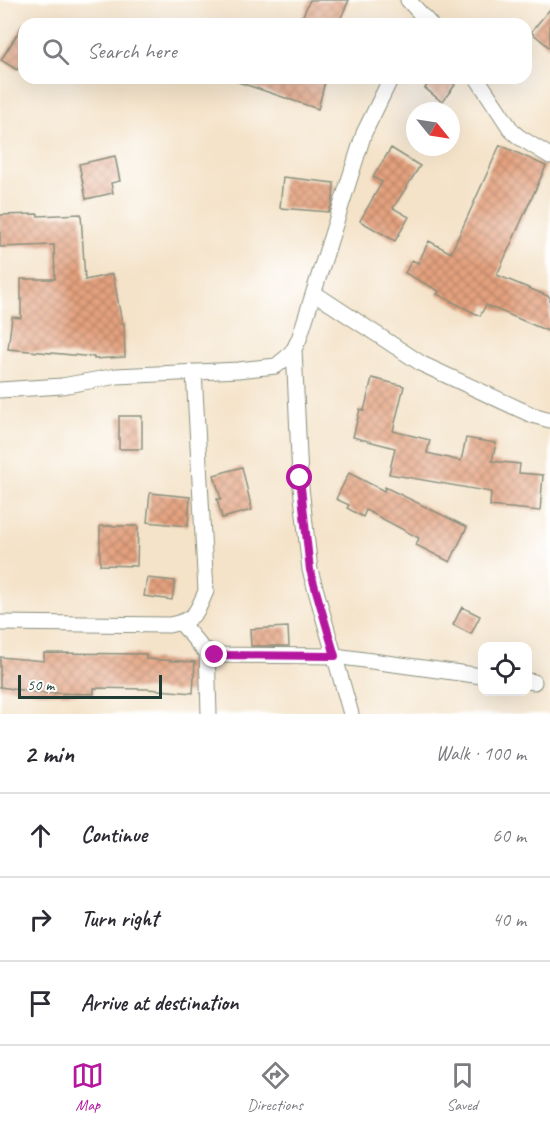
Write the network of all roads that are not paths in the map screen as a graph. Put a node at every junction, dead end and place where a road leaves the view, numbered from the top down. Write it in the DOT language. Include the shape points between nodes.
graph roads {
  1 [pos="408,0"];
  2 [pos="421,18"];
  3 [pos="388,84"];
  4 [pos="481,84"];
  5 [pos="550,156"];
  6 [pos="314,293"];
  7 [pos="294,349"];
  8 [pos="194,372"];
  9 [pos="0,390"];
  10 [pos="550,420"];
  11 [pos="0,622"];
  12 [pos="181,622"];
  13 [pos="207,650"];
  14 [pos="335,656"];
  15 [pos="478,675"];
  16 [pos="209,714"];
  17 [pos="351,714"];
  1 -- 2 [label="street"];
  3 -- 6 [label="street" via="364,133"];
  4 -- 5 [label="street" via="512,131"];
  6 -- 7 [label="street"];
  6 -- 10 [label="street" via="422,364"];
  7 -- 8 [label="street" via="276,366"];
  7 -- 14 [label="street" via="300,478 310,570"];
  8 -- 9 [label="street" via="117,376 62,386"];
  8 -- 12 [label="street" via="206,591 196,614"];
  11 -- 12 [label="street"];
  12 -- 13 [label="street"];
  13 -- 14 [label="street" via="215,655"];
  13 -- 16 [label="street"];
  14 -- 15 [label="street"];
  14 -- 17 [label="street"];
}
